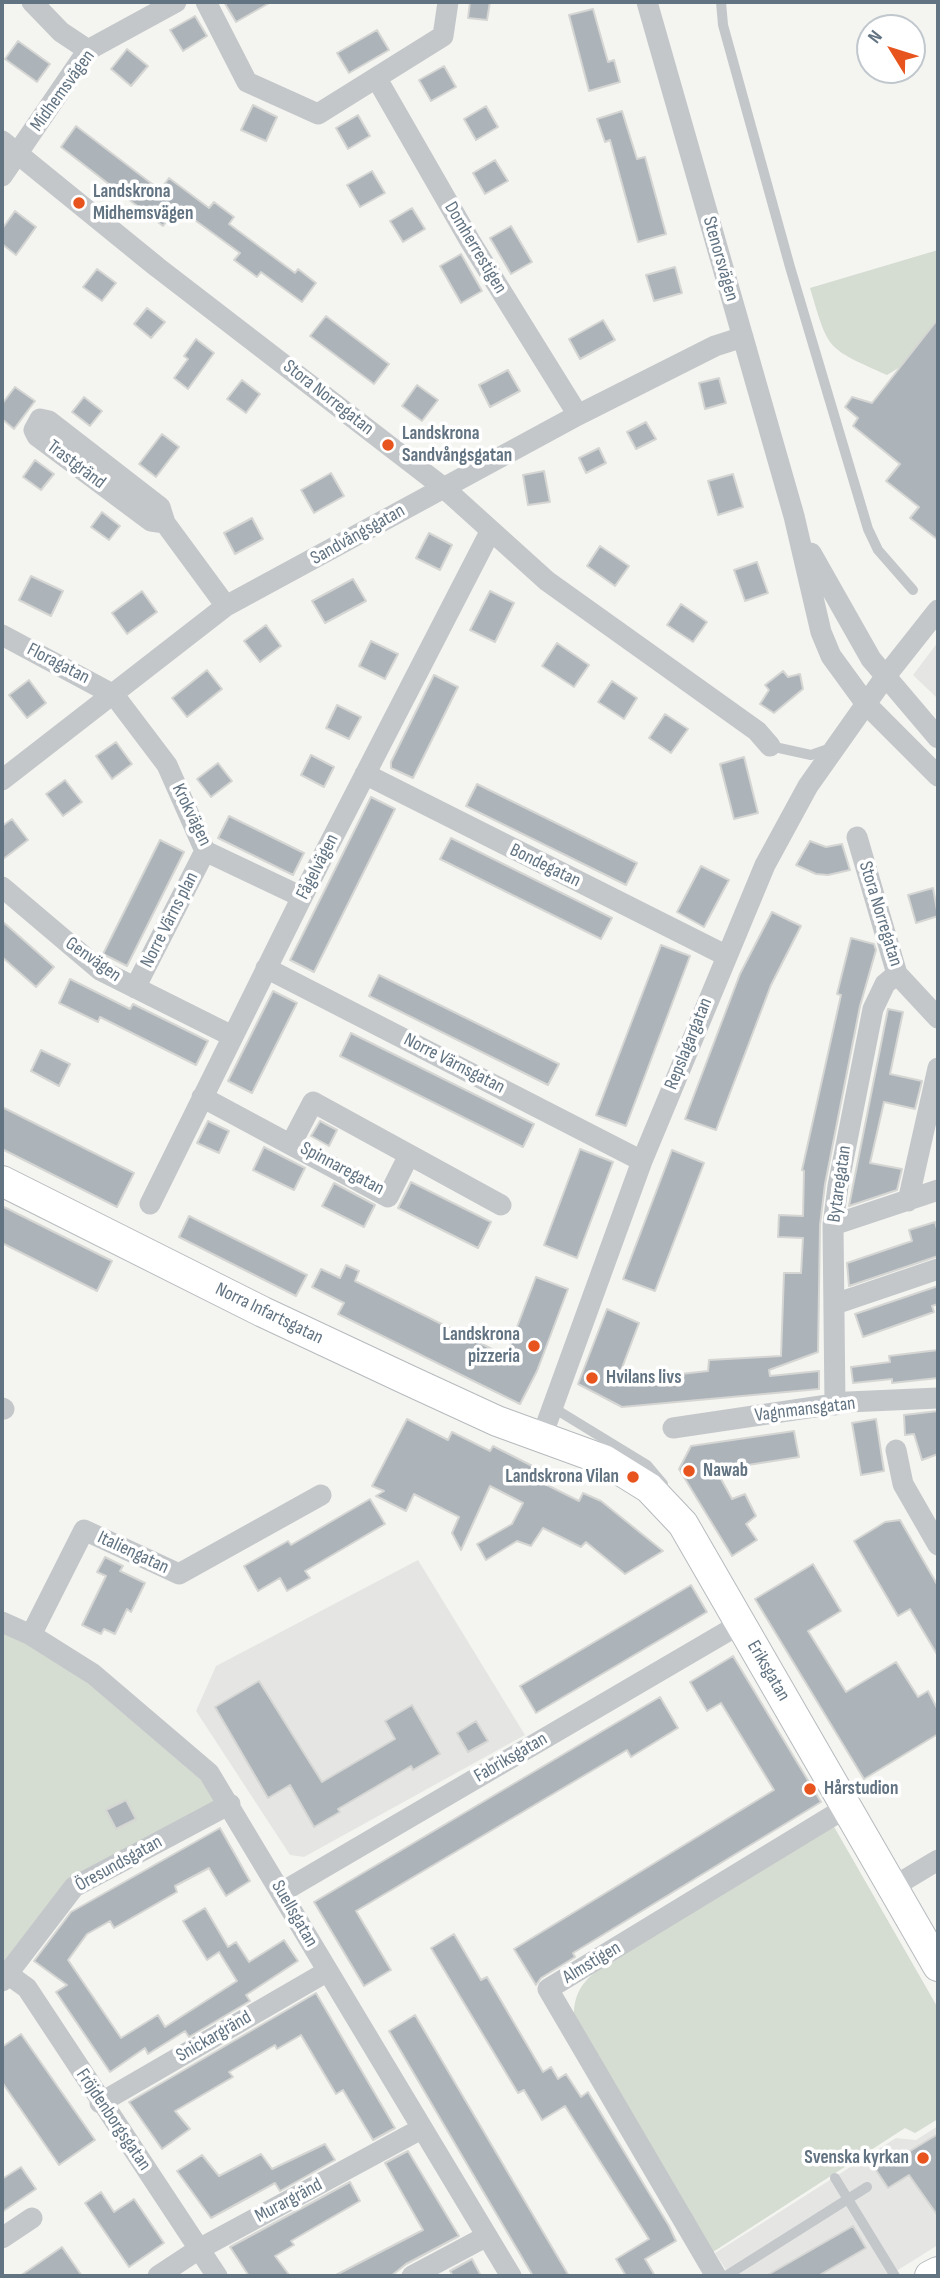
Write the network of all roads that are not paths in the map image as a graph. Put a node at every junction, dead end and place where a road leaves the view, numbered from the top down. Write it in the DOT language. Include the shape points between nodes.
graph roads {
  1 [pos="32,2"];
  2 [pos="176,2"];
  3 [pos="206,2"];
  4 [pos="448,2"];
  5 [pos="647,2"];
  6 [pos="721,2"];
  7 [pos="88,50"];
  8 [pos="377,79"];
  9 [pos="10,147"];
  10 [pos="2,176"];
  11 [pos="743,337"];
  12 [pos="578,415"];
  13 [pos="444,488"];
  14 [pos="794,516"];
  15 [pos="165,523"];
  16 [pos="490,531"];
  17 [pos="913,590"];
  18 [pos="226,606"];
  19 [pos="938,610"];
  20 [pos="2,635"];
  21 [pos="885,677"];
  22 [pos="114,695"];
  23 [pos="866,704"];
  24 [pos="938,738"];
  25 [pos="837,745"];
  26 [pos="770,746"];
  27 [pos="365,775"];
  28 [pos="938,776"];
  29 [pos="2,780"];
  30 [pos="857,837"];
  31 [pos="205,851"];
  32 [pos="2,887"];
  33 [pos="302,897"];
  34 [pos="725,956"];
  35 [pos="266,968"];
  36 [pos="897,974"];
  37 [pos="135,988"];
  38 [pos="938,1018"];
  39 [pos="232,1036"];
  40 [pos="938,1068"];
  41 [pos="202,1097"];
  42 [pos="292,1142"];
  43 [pos="409,1155"];
  44 [pos="642,1161"];
  45 [pos="2,1181"];
  46 [pos="938,1190"];
  47 [pos="908,1201"];
  48 [pos="150,1204"];
  49 [pos="501,1205"];
  50 [pos="833,1225"];
  51 [pos="938,1269"];
  52 [pos="835,1304"];
  53 [pos="938,1398"];
  54 [pos="835,1405"];
  55 [pos="552,1407"];
  56 [pos="673,1428"];
  57 [pos="542,1436"];
  58 [pos="897,1450"];
  59 [pos="321,1496"];
  60 [pos="683,1524"];
  61 [pos="938,1545"];
  62 [pos="2,1622"];
  63 [pos="740,1624"];
  64 [pos="32,1635"];
  65 [pos="230,1804"];
  66 [pos="848,1807"];
  67 [pos="938,1860"];
  68 [pos="892,1886"];
  69 [pos="282,1892"];
  70 [pos="938,1966"];
  71 [pos="328,1971"];
  72 [pos="4,1974"];
  73 [pos="100,2103"];
  74 [pos="421,2129"];
  75 [pos="835,2178"];
  76 [pos="867,2187"];
  77 [pos="848,2199"];
  78 [pos="32,2218"];
  79 [pos="487,2236"];
  80 [pos="2,2238"];
  81 [pos="199,2249"];
  82 [pos="938,2272"];
  83 [pos="158,2276"];
  84 [pos="217,2276"];
  85 [pos="412,2276"];
  86 [pos="511,2276"];
  87 [pos="716,2276"];
  88 [pos="726,2276"];
  89 [pos="895,2276"];
  90 [pos="930,2276"];
  1 -- 7 [label="street" via="61,32"];
  2 -- 7 [label="street, Midhemsvägen"];
  3 -- 8 [label="street" via="247,82 318,114"];
  4 -- 8 [label="street" via="443,36"];
  5 -- 11 [label="street, Stenorsvägen"];
  6 -- 17 [label="lane" via="723,24 790,267 868,529 878,551"];
  7 -- 9 [label="street, Midhemsvägen"];
  8 -- 12 [label="street, Domherrestigen"];
  9 -- 10 [label="street, Midhemsvägen"];
  9 -- 13 [label="street, Stora Norregatan"];
  11 -- 12 [label="street, Sandvångsgatan" via="715,346"];
  11 -- 14 [label="street, Stenorsvägen"];
  12 -- 13 [label="street, Sandvångsgatan"];
  13 -- 16 [label="street, Stora Norregatan"];
  13 -- 18 [label="street, Sandvångsgatan"];
  14 -- 21 [label="street, Stenorsvägen" via="844,615"];
  14 -- 23 [label="street, Stenorsvägen" via="821,632 831,656"];
  15 -- 15 [label="street, Trastgränd" via="160,507 49,421 40,419 36,424 37,436 151,522"];
  15 -- 18 [label="street"];
  16 -- 26 [label="street, Stora Norregatan" via="590,615 757,732"];
  16 -- 27 [label="street, Fågelvägen"];
  18 -- 22 [label="street, Sandvångsgatan"];
  19 -- 21 [label="street, Repslagargatan"];
  20 -- 22 [label="street, Floragatan"];
  21 -- 23 [label="street, Repslagargatan"];
  21 -- 24 [label="street, Stenorsvägen"];
  22 -- 29 [label="street, Sandvångsgatan"];
  22 -- 31 [label="street, Krokvägen" via="167,765"];
  23 -- 25 [label="street, Repslagargatan"];
  23 -- 28 [label="street, Stenorsvägen"];
  25 -- 26 [label="lane" via="811,755"];
  25 -- 34 [label="street, Repslagargatan" via="808,786 765,865"];
  27 -- 33 [label="street, Fågelvägen"];
  27 -- 34 [label="street, Bondegatan"];
  30 -- 36 [label="street, Stora Norregatan"];
  31 -- 33 [label="street, Krokvägen"];
  31 -- 37 [label="street, Norre Värns plan"];
  32 -- 37 [label="street, Genvägen" via="100,970"];
  33 -- 35 [label="street, Fågelvägen"];
  34 -- 44 [label="street, Repslagargatan"];
  35 -- 39 [label="street, Fågelvägen"];
  35 -- 44 [label="street, Norre Värnsgatan"];
  36 -- 38 [label="street, Stora Norregatan"];
  36 -- 50 [label="street, Bytaregatan" via="885,984 873,1009"];
  37 -- 39 [label="street, Genvägen"];
  39 -- 41 [label="street, Fågelvägen"];
  40 -- 47 [label="street"];
  41 -- 42 [label="street, Spinnaregatan"];
  41 -- 48 [label="street, Fågelvägen"];
  42 -- 43 [label="street, Spinnaregatan" via="313,1102"];
  42 -- 43 [label="street, Spinnaregatan" via="388,1196"];
  43 -- 49 [label="street, Spinnaregatan"];
  44 -- 55 [label="street, Repslagargatan"];
  45 -- 57 [label="street, Norra Infartsgatan" via="275,1317 497,1421"];
  46 -- 47 [label="street"];
  47 -- 50 [label="street"];
  50 -- 52 [label="street, Bytaregatan"];
  51 -- 52 [label="street"];
  52 -- 54 [label="street, Bytaregatan"];
  53 -- 54 [label="street, Vagnmansgatan"];
  54 -- 56 [label="street, Vagnmansgatan"];
  55 -- 57 [label="street, Repslagargatan"];
  55 -- 60 [label="lane" via="647,1465 663,1484"];
  57 -- 60 [label="street, Eriksgatan" via="604,1460 633,1477"];
  58 -- 61 [label="street" via="903,1484"];
  59 -- 64 [label="street, Italiengatan" via="178,1574 84,1530"];
  60 -- 63 [label="street, Eriksgatan"];
  62 -- 64 [label="street, Suellsgatan"];
  63 -- 66 [label="street, Eriksgatan"];
  63 -- 69 [label="street, Fabriksgatan"];
  64 -- 65 [label="street, Suellsgatan" via="93,1674 169,1735 209,1773"];
  65 -- 69 [label="street, Suellsgatan"];
  65 -- 72 [label="street, Öresundsgatan" via="74,1887"];
  66 -- 68 [label="street, Eriksgatan"];
  66 -- 87 [label="street, Almstigen" via="548,1989"];
  67 -- 68 [label="street"];
  68 -- 70 [label="street, Eriksgatan"];
  69 -- 71 [label="street, Suellsgatan"];
  71 -- 73 [label="street, Snickargränd"];
  71 -- 74 [label="street, Suellsgatan"];
  72 -- 73 [label="street, Fröjdenborgsgatan" via="27,1988"];
  73 -- 81 [label="street, Fröjdenborgsgatan"];
  74 -- 79 [label="street, Suellsgatan"];
  74 -- 81 [label="street, Murargränd"];
  75 -- 77 [label="lane"];
  76 -- 77 [label="lane"];
  77 -- 88 [label="lane"];
  77 -- 89 [label="lane"];
  78 -- 80 [label="street"];
  79 -- 85 [label="street"];
  79 -- 86 [label="street, Suellsgatan"];
  81 -- 83 [label="street, Murargränd"];
  81 -- 84 [label="street, Fröjdenborgsgatan"];
  82 -- 90 [label="street"];
}
